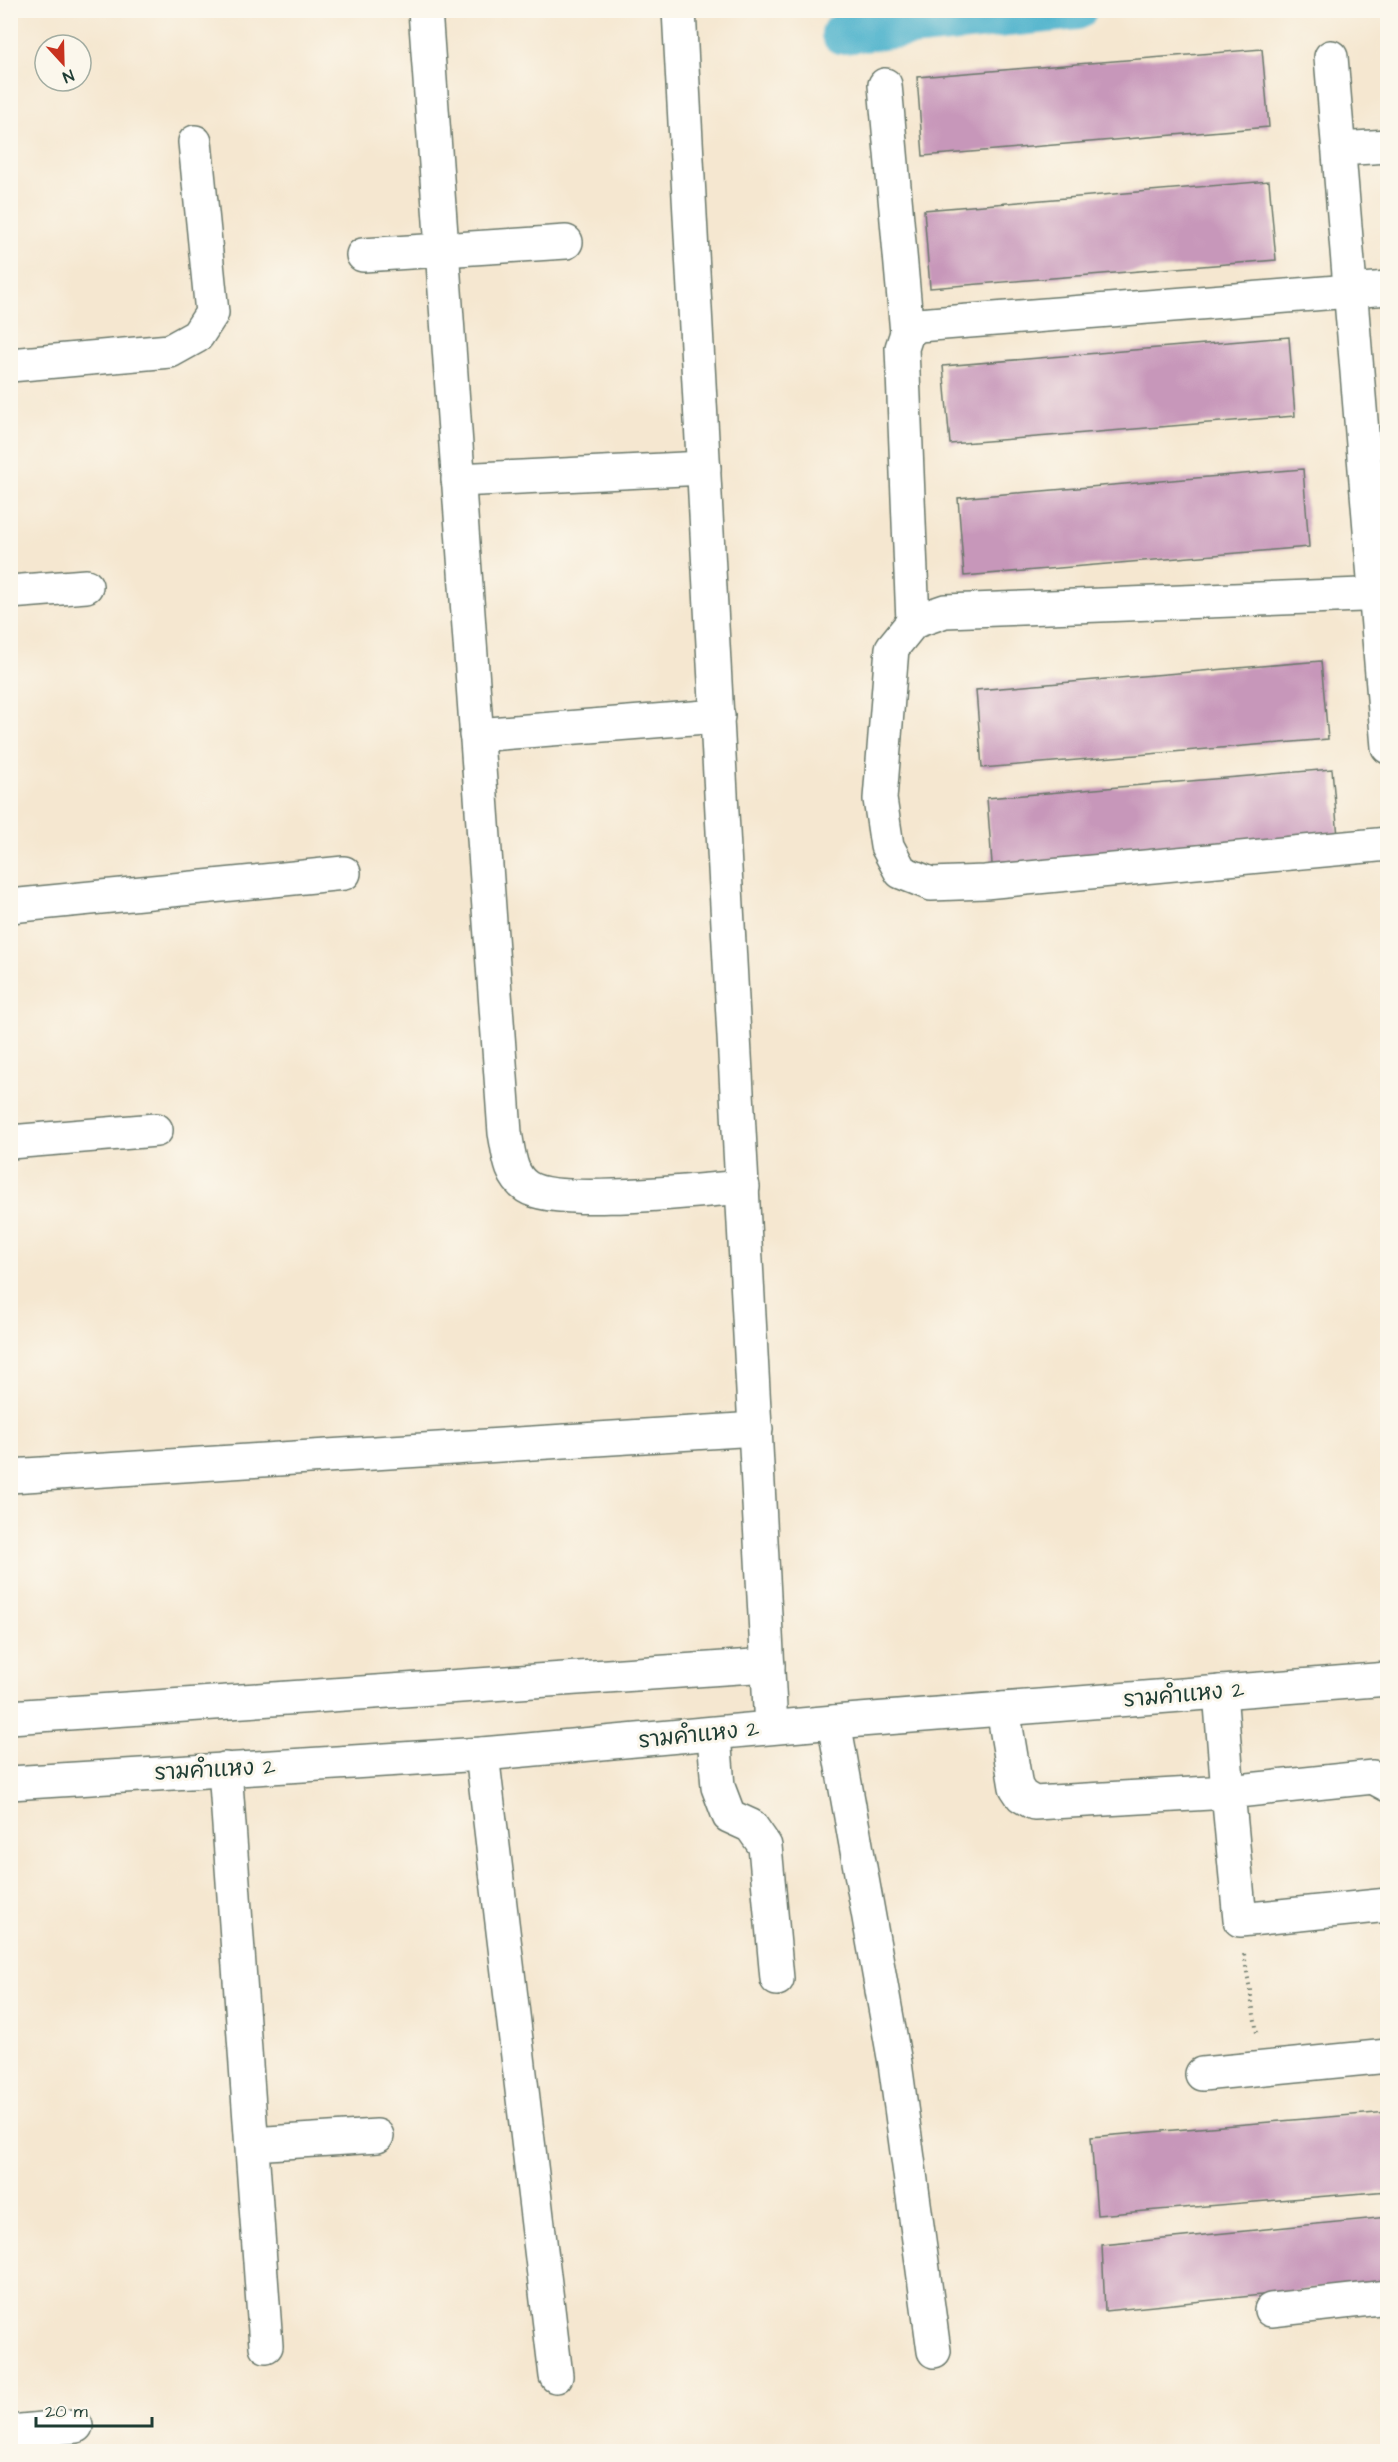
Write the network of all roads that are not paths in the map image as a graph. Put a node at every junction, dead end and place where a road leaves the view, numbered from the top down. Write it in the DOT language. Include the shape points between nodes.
graph roads {
  1 [pos="425,10"];
  2 [pos="679,10"];
  3 [pos="1331,57"];
  4 [pos="885,85"];
  5 [pos="195,142"];
  6 [pos="1388,146"];
  7 [pos="1339,149"];
  8 [pos="566,242"];
  9 [pos="442,250"];
  10 [pos="363,255"];
  11 [pos="1388,288"];
  12 [pos="1351,291"];
  13 [pos="907,333"];
  14 [pos="10,365"];
  15 [pos="704,468"];
  16 [pos="458,480"];
  17 [pos="87,586"];
  18 [pos="10,592"];
  19 [pos="1381,594"];
  20 [pos="914,622"];
  21 [pos="718,716"];
  22 [pos="476,735"];
  23 [pos="1388,747"];
  24 [pos="1388,844"];
  25 [pos="344,873"];
  26 [pos="10,906"];
  27 [pos="156,1131"];
  28 [pos="10,1142"];
  29 [pos="743,1187"];
  30 [pos="756,1429"];
  31 [pos="10,1476"];
  32 [pos="768,1665"];
  33 [pos="1388,1679"];
  34 [pos="1220,1692"];
  35 [pos="1003,1709"];
  36 [pos="10,1717"];
  37 [pos="834,1722"];
  38 [pos="771,1727"];
  39 [pos="714,1735"];
  40 [pos="482,1754"];
  41 [pos="225,1769"];
  42 [pos="10,1783"];
  43 [pos="1388,1785"];
  44 [pos="1228,1792"];
  45 [pos="1388,1905"];
  46 [pos="777,1978"];
  47 [pos="1388,2056"];
  48 [pos="1202,2074"];
  49 [pos="377,2136"];
  50 [pos="252,2144"];
  51 [pos="1388,2297"];
  52 [pos="1271,2310"];
  53 [pos="266,2346"];
  54 [pos="934,2351"];
  55 [pos="555,2376"];
  56 [pos="76,2427"];
  57 [pos="10,2432"];
  1 -- 9 [label="street"];
  2 -- 15 [label="street"];
  3 -- 7 [label="street"];
  4 -- 13 [label="street"];
  5 -- 14 [label="street" via="212,313 197,336 170,351"];
  6 -- 7 [label="street"];
  7 -- 12 [label="street"];
  8 -- 9 [label="street"];
  9 -- 10 [label="street"];
  9 -- 16 [label="street"];
  11 -- 12 [label="street"];
  12 -- 13 [label="street" via="918,325"];
  12 -- 19 [label="street"];
  13 -- 20 [label="street" via="902,348"];
  15 -- 16 [label="street"];
  15 -- 21 [label="street"];
  16 -- 22 [label="street"];
  17 -- 18 [label="street"];
  19 -- 20 [label="street" via="945,611"];
  19 -- 23 [label="street"];
  20 -- 24 [label="street" via="892,648 880,799 887,846 901,872 931,884 985,882"];
  21 -- 22 [label="street"];
  21 -- 29 [label="street"];
  22 -- 29 [label="street" via="505,1133 513,1174 528,1188 568,1198"];
  25 -- 26 [label="street"];
  27 -- 28 [label="street"];
  29 -- 30 [label="street"];
  30 -- 31 [label="street"];
  30 -- 32 [label="street"];
  32 -- 36 [label="street"];
  32 -- 38 [label="street"];
  33 -- 34 [label="street, รามคำแหง 2"];
  34 -- 35 [label="street, รามคำแหง 2"];
  34 -- 44 [label="street"];
  35 -- 37 [label="street, รามคำแหง 2"];
  35 -- 44 [label="street" via="1016,1787 1034,1803"];
  37 -- 38 [label="street, รามคำแหง 2"];
  37 -- 54 [label="street" via="895,2063"];
  38 -- 39 [label="street, รามคำแหง 2"];
  39 -- 40 [label="street, รามคำแหง 2"];
  39 -- 46 [label="street" via="718,1787 729,1816 751,1826 765,1846"];
  40 -- 41 [label="street, รามคำแหง 2"];
  40 -- 55 [label="street"];
  41 -- 42 [label="street, รามคำแหง 2"];
  41 -- 50 [label="street"];
  43 -- 44 [label="street" via="1373,1777"];
  44 -- 45 [label="street" via="1240,1920"];
  47 -- 48 [label="street"];
  49 -- 50 [label="street"];
  50 -- 53 [label="street"];
  51 -- 52 [label="street"];
  56 -- 57 [label="street"];
}
